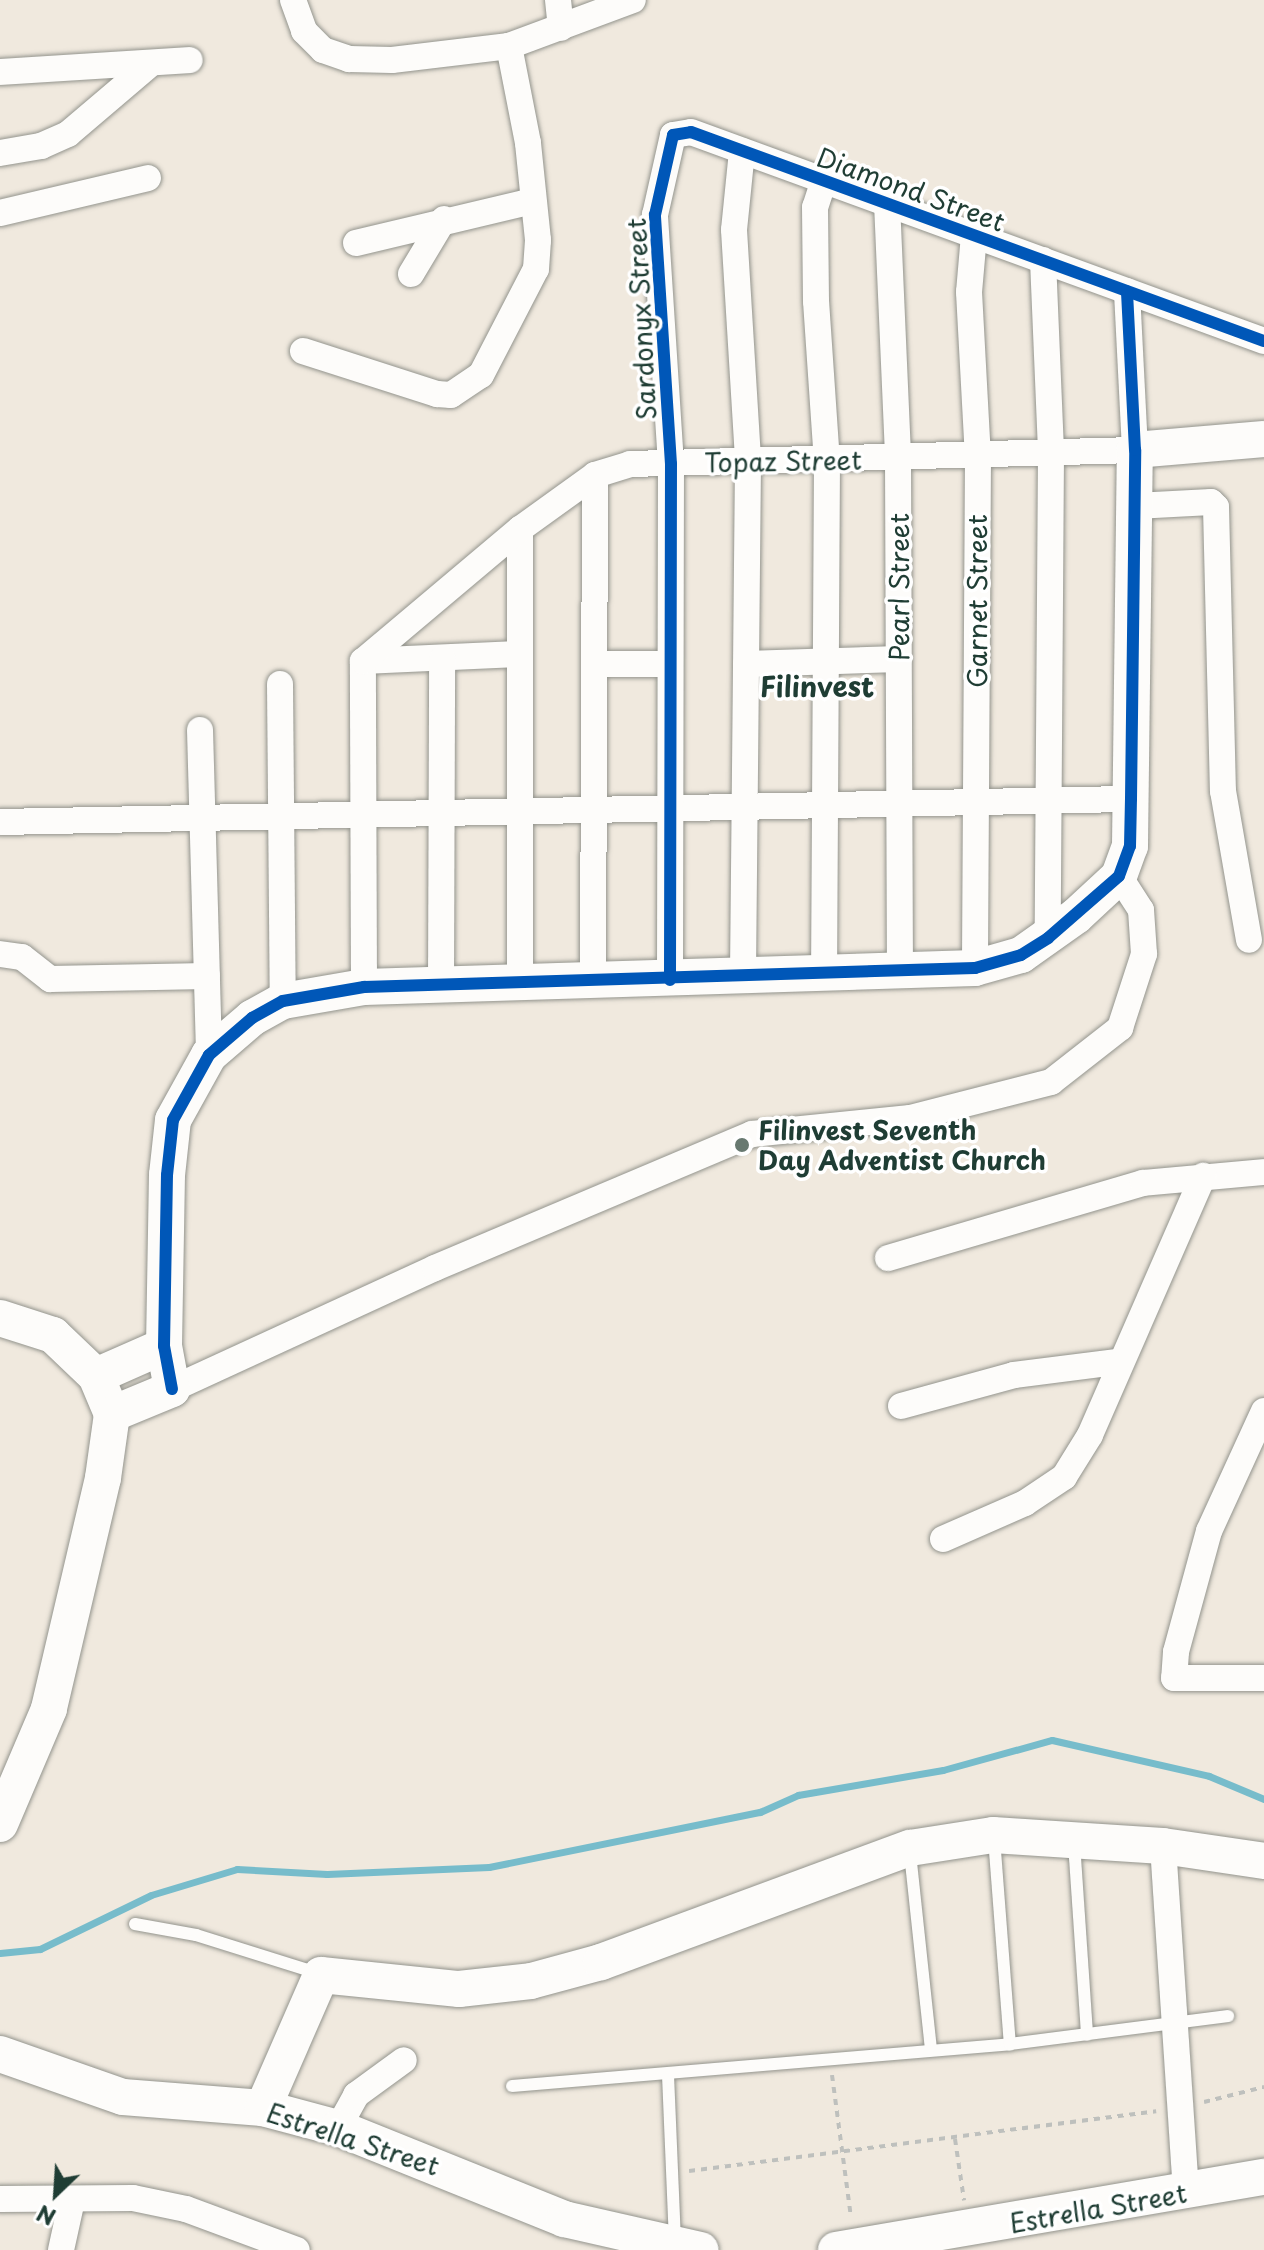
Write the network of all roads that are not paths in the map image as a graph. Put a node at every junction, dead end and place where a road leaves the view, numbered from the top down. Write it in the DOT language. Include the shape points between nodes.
graph roads {
  1 [pos="293,0"];
  2 [pos="558,0"];
  3 [pos="633,0"];
  4 [pos="561,28"];
  5 [pos="509,46"];
  6 [pos="190,60"];
  7 [pos="149,65"];
  8 [pos="0,72"];
  9 [pos="680,131"];
  10 [pos="742,151"];
  11 [pos="0,153"];
  12 [pos="148,178"];
  13 [pos="824,180"];
  14 [pos="532,201"];
  15 [pos="887,203"];
  16 [pos="0,213"];
  17 [pos="444,219"];
  18 [pos="974,235"];
  19 [pos="356,243"];
  20 [pos="1043,260"];
  21 [pos="411,274"];
  22 [pos="1127,291"];
  23 [pos="1264,341"];
  24 [pos="303,351"];
  25 [pos="1264,439"];
  26 [pos="1135,450"];
  27 [pos="1051,454"];
  28 [pos="978,456"];
  29 [pos="898,459"];
  30 [pos="827,461"];
  31 [pos="748,462"];
  32 [pos="671,464"];
  33 [pos="595,475"];
  34 [pos="1135,506"];
  35 [pos="520,529"];
  36 [pos="518,654"];
  37 [pos="442,659"];
  38 [pos="899,659"];
  39 [pos="363,661"];
  40 [pos="825,661"];
  41 [pos="594,664"];
  42 [pos="669,664"];
  43 [pos="746,664"];
  44 [pos="280,684"];
  45 [pos="200,730"];
  46 [pos="975,799"];
  47 [pos="1131,799"];
  48 [pos="1048,800"];
  49 [pos="900,801"];
  50 [pos="823,803"];
  51 [pos="745,805"];
  52 [pos="668,807"];
  53 [pos="594,809"];
  54 [pos="521,811"];
  55 [pos="362,814"];
  56 [pos="442,814"];
  57 [pos="281,816"];
  58 [pos="202,818"];
  59 [pos="0,822"];
  60 [pos="1119,876"];
  61 [pos="1048,938"];
  62 [pos="1249,940"];
  63 [pos="0,954"];
  64 [pos="975,968"];
  65 [pos="900,971"];
  66 [pos="207,976"];
  67 [pos="824,976"];
  68 [pos="743,978"];
  69 [pos="670,980"];
  70 [pos="593,982"];
  71 [pos="520,984"];
  72 [pos="441,986"];
  73 [pos="364,987"];
  74 [pos="283,1001"];
  75 [pos="209,1055"];
  76 [pos="1264,1172"];
  77 [pos="1203,1176"];
  78 [pos="888,1258"];
  79 [pos="0,1318"];
  80 [pos="164,1346"];
  81 [pos="1117,1362"];
  82 [pos="96,1376"];
  83 [pos="172,1389"];
  84 [pos="901,1406"];
  85 [pos="1264,1411"];
  86 [pos="112,1414"];
  87 [pos="943,1539"];
  88 [pos="1264,1678"];
  89 [pos="0,1824"];
  90 [pos="993,1835"];
  91 [pos="1074,1841"];
  92 [pos="1163,1846"];
  93 [pos="910,1848"];
  94 [pos="1264,1861"];
  95 [pos="135,1924"];
  96 [pos="321,1975"];
  97 [pos="1228,2016"];
  98 [pos="1175,2023"];
  99 [pos="1087,2035"];
  100 [pos="1010,2044"];
  101 [pos="931,2049"];
  102 [pos="0,2054"];
  103 [pos="404,2060"];
  104 [pos="668,2075"];
  105 [pos="512,2086"];
  106 [pos="263,2108"];
  107 [pos="338,2128"];
  108 [pos="1264,2177"];
  109 [pos="1186,2192"];
  110 [pos="0,2199"];
  111 [pos="72,2200"];
  112 [pos="688,2249"];
  113 [pos="845,2249"];
  114 [pos="61,2250"];
  115 [pos="297,2250"];
  1 -- 5 [label="street" via="312,42 349,59 440,58"];
  2 -- 4 [label="street"];
  3 -- 4 [label="street"];
  4 -- 5 [label="street"];
  5 -- 14 [label="street" via="528,143"];
  6 -- 7 [label="street"];
  7 -- 8 [label="street"];
  7 -- 11 [label="street" via="61,138"];
  9 -- 10 [label="street, Diamond Street"];
  9 -- 32 [label="street, Sardonyx Street" via="673,135 655,215"];
  10 -- 13 [label="street, Diamond Street"];
  10 -- 31 [label="street" via="734,230"];
  12 -- 16 [label="street"];
  13 -- 15 [label="street, Diamond Street"];
  13 -- 30 [label="street" via="815,207 816,301"];
  14 -- 17 [label="street"];
  14 -- 24 [label="street" via="536,269 489,361 464,389 437,394"];
  15 -- 18 [label="street, Diamond Street"];
  15 -- 29 [label="street, Pearl Street"];
  17 -- 19 [label="street"];
  17 -- 21 [label="street"];
  18 -- 20 [label="street, Diamond Street"];
  18 -- 28 [label="street, Garnet Street" via="969,350"];
  20 -- 22 [label="street, Diamond Street"];
  20 -- 27 [label="street"];
  22 -- 23 [label="street, Diamond Street"];
  22 -- 26 [label="street"];
  25 -- 26 [label="street"];
  26 -- 27 [label="street, Topaz Street"];
  26 -- 34 [label="street"];
  27 -- 28 [label="street, Topaz Street"];
  27 -- 48 [label="street"];
  28 -- 29 [label="street, Topaz Street"];
  28 -- 46 [label="street, Garnet Street"];
  29 -- 30 [label="street, Topaz Street"];
  29 -- 38 [label="street, Pearl Street"];
  30 -- 31 [label="street, Topaz Street"];
  30 -- 40 [label="street"];
  31 -- 32 [label="street, Topaz Street"];
  31 -- 43 [label="street"];
  32 -- 33 [label="street, Topaz Street" via="630,464"];
  32 -- 42 [label="street, Sardonyx Street"];
  33 -- 35 [label="street, Topaz Street"];
  33 -- 41 [label="street"];
  34 -- 47 [label="street"];
  34 -- 62 [label="street" via="1211,502 1216,507 1223,791"];
  35 -- 36 [label="street"];
  35 -- 39 [label="street, Topaz Street"];
  36 -- 37 [label="street"];
  36 -- 54 [label="street"];
  37 -- 39 [label="street"];
  37 -- 56 [label="street"];
  38 -- 40 [label="street"];
  38 -- 49 [label="street, Pearl Street"];
  39 -- 55 [label="street"];
  40 -- 43 [label="street"];
  40 -- 50 [label="street"];
  41 -- 42 [label="street"];
  41 -- 53 [label="street"];
  42 -- 52 [label="street, Sardonyx Street"];
  43 -- 51 [label="street"];
  44 -- 57 [label="street"];
  45 -- 58 [label="street"];
  46 -- 48 [label="street"];
  46 -- 49 [label="street"];
  46 -- 64 [label="street, Garnet Street"];
  47 -- 48 [label="street"];
  47 -- 60 [label="street" via="1130,846"];
  48 -- 61 [label="street"];
  49 -- 50 [label="street"];
  49 -- 65 [label="street, Pearl Street"];
  50 -- 51 [label="street"];
  50 -- 67 [label="street"];
  51 -- 52 [label="street"];
  51 -- 68 [label="street"];
  52 -- 53 [label="street"];
  52 -- 69 [label="street, Sardonyx Street"];
  53 -- 54 [label="street"];
  53 -- 70 [label="street"];
  54 -- 56 [label="street"];
  54 -- 71 [label="street"];
  55 -- 56 [label="street"];
  55 -- 57 [label="street"];
  55 -- 73 [label="street"];
  56 -- 72 [label="street"];
  57 -- 58 [label="street"];
  57 -- 74 [label="street"];
  58 -- 59 [label="street"];
  58 -- 66 [label="street"];
  60 -- 61 [label="street"];
  60 -- 83 [label="street" via="1141,910 1144,954 1120,1028 1051,1082 910,1118 752,1134 449,1262"];
  61 -- 64 [label="street" via="1021,955"];
  63 -- 66 [label="street" via="22,957 50,979"];
  64 -- 65 [label="street"];
  65 -- 67 [label="street"];
  66 -- 75 [label="street"];
  67 -- 68 [label="street"];
  68 -- 69 [label="street"];
  69 -- 70 [label="street"];
  70 -- 71 [label="street"];
  71 -- 72 [label="street"];
  72 -- 73 [label="street"];
  73 -- 74 [label="street"];
  74 -- 75 [label="street" via="252,1018"];
  75 -- 80 [label="street" via="173,1120"];
  76 -- 77 [label="street"];
  77 -- 78 [label="street" via="1143,1183"];
  77 -- 81 [label="street"];
  79 -- 82 [label="street" via="53,1335"];
  80 -- 82 [label="street"];
  80 -- 83 [label="street"];
  81 -- 84 [label="street" via="1014,1375"];
  81 -- 87 [label="street" via="1090,1435 1064,1477 1025,1503"];
  82 -- 86 [label="street"];
  83 -- 86 [label="street"];
  85 -- 88 [label="street" via="1209,1531 1176,1652 1174,1678"];
  86 -- 89 [label="street" via="103,1478 49,1709"];
  90 -- 91 [label="street"];
  90 -- 93 [label="street"];
  90 -- 100 [label="lane"];
  91 -- 92 [label="street"];
  91 -- 99 [label="lane"];
  92 -- 94 [label="street"];
  92 -- 98 [label="street"];
  93 -- 96 [label="street" via="601,1962 531,1981 459,1989"];
  93 -- 101 [label="lane"];
  95 -- 96 [label="lane" via="196,1935"];
  96 -- 106 [label="street"];
  97 -- 98 [label="lane"];
  98 -- 99 [label="lane"];
  98 -- 109 [label="street"];
  99 -- 100 [label="lane"];
  100 -- 101 [label="lane"];
  101 -- 104 [label="lane"];
  102 -- 106 [label="street, Estrella Street" via="123,2097"];
  103 -- 107 [label="street" via="356,2095"];
  104 -- 105 [label="lane"];
  104 -- 112 [label="lane" via="673,2173"];
  106 -- 107 [label="street, Estrella Street"];
  107 -- 112 [label="street, Estrella Street" via="564,2219"];
  108 -- 109 [label="street, Estrella Street"];
  109 -- 113 [label="street, Estrella Street"];
  110 -- 111 [label="street"];
  111 -- 114 [label="street"];
  111 -- 115 [label="street" via="133,2198 186,2209"];
}
